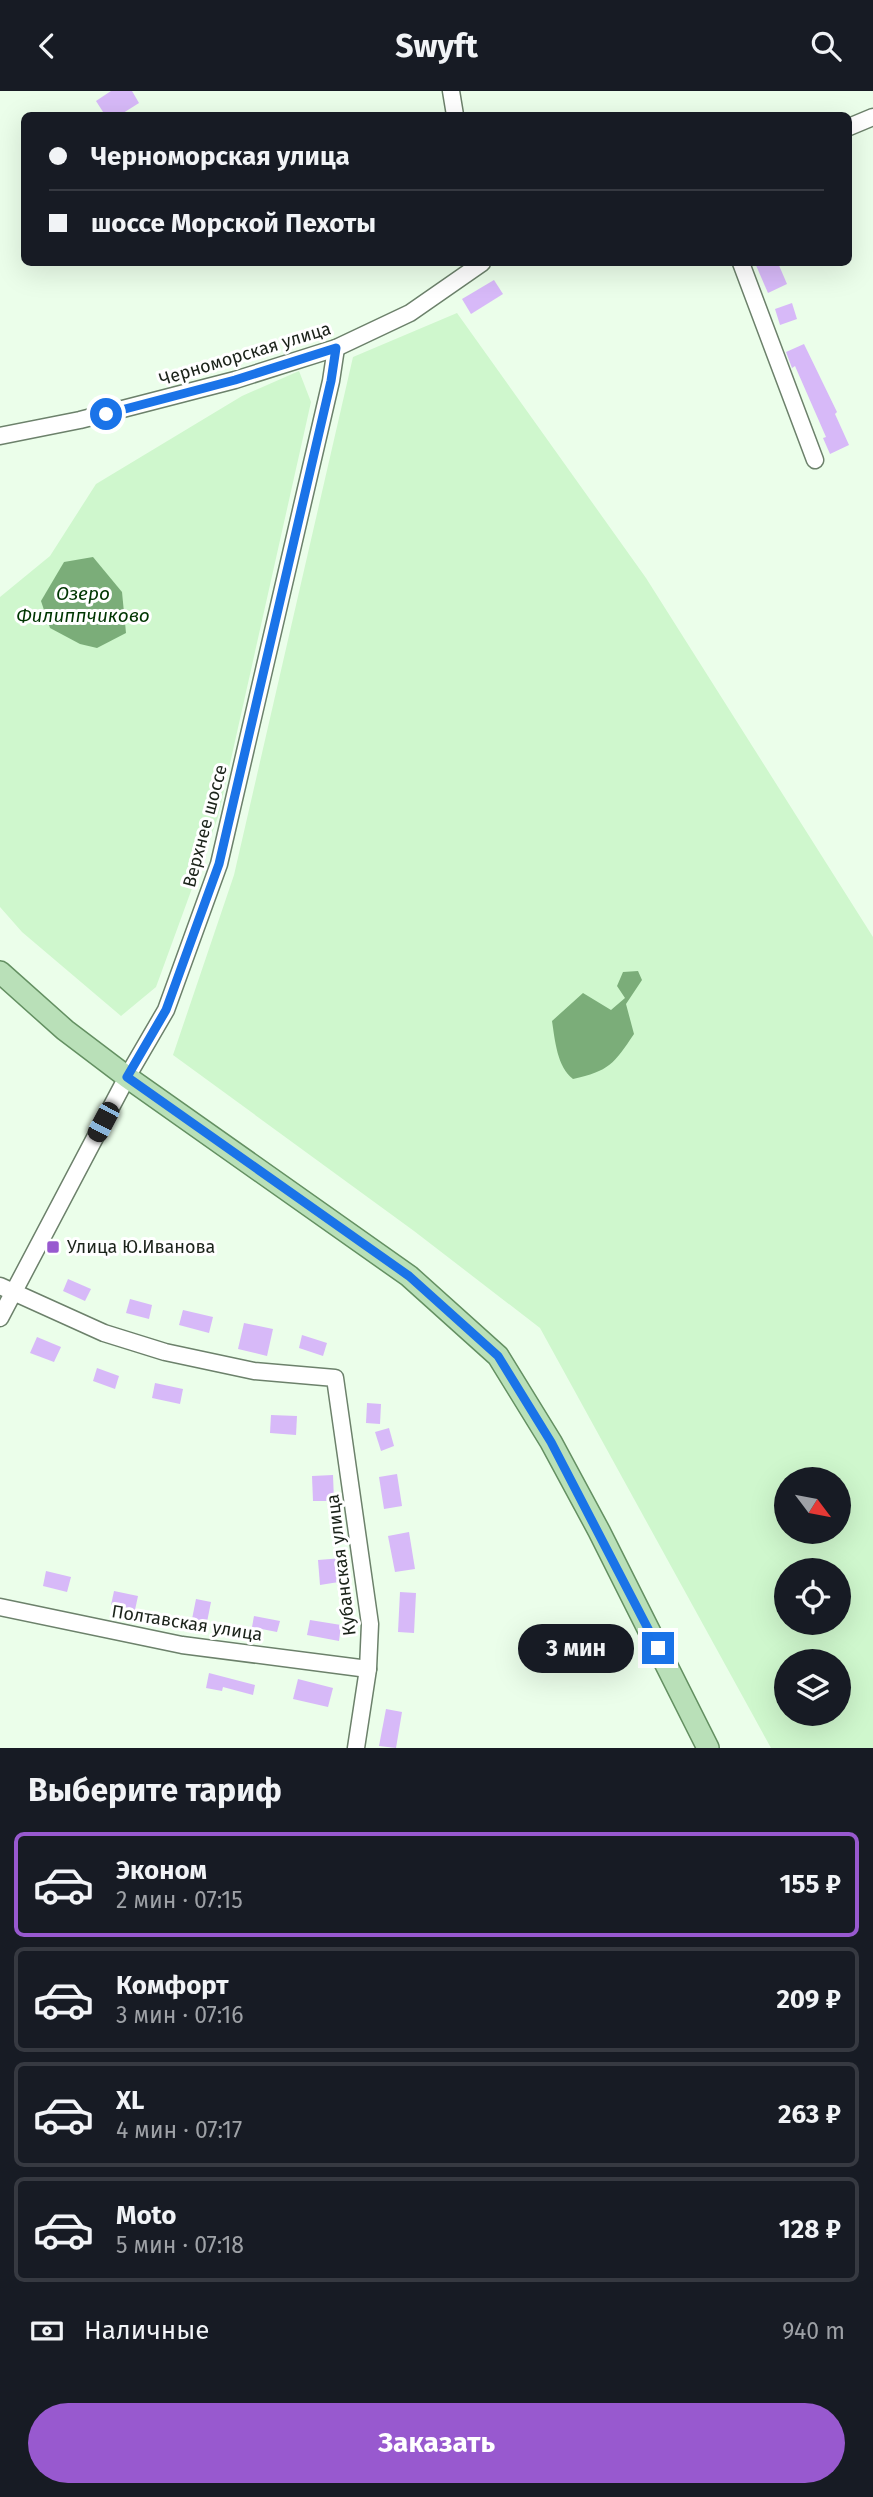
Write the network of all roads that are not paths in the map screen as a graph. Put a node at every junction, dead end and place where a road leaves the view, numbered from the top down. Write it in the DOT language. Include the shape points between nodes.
graph roads {
  1 [pos="452,91"];
  2 [pos="455,112"];
  3 [pos="873,117"];
  4 [pos="852,126"];
  5 [pos="478,266"];
  6 [pos="742,266"];
  7 [pos="336,348"];
  8 [pos="0,436"];
  9 [pos="815,460"];
  10 [pos="0,972"];
  11 [pos="127,1077"];
  12 [pos="7,1289"];
  13 [pos="0,1318"];
  14 [pos="0,1607"];
  15 [pos="368,1669"];
  16 [pos="356,1748"];
  17 [pos="708,1748"];
  1 -- 2 [label="street"];
  3 -- 4 [label="street"];
  5 -- 7 [label="street, Черноморская улица" via="410,313"];
  6 -- 9 [label="street"];
  7 -- 8 [label="street, Черноморская улица" via="235,380"];
  7 -- 11 [label="street, Верхнее шоссе" via="219,864 166,1010"];
  10 -- 11 [label="main road"];
  11 -- 12 [label="street, Верхнее шоссе"];
  11 -- 17 [label="main road" via="409,1276 498,1356 599,1531"];
  12 -- 13 [label="street, Верхнее шоссе"];
  12 -- 15 [label="street, Кубанская улица" via="104,1332 165,1352 254,1371 335,1378 370,1624"];
  14 -- 15 [label="street, Полтавская улица" via="182,1646"];
  15 -- 16 [label="street, Кубанская улица"];
}
